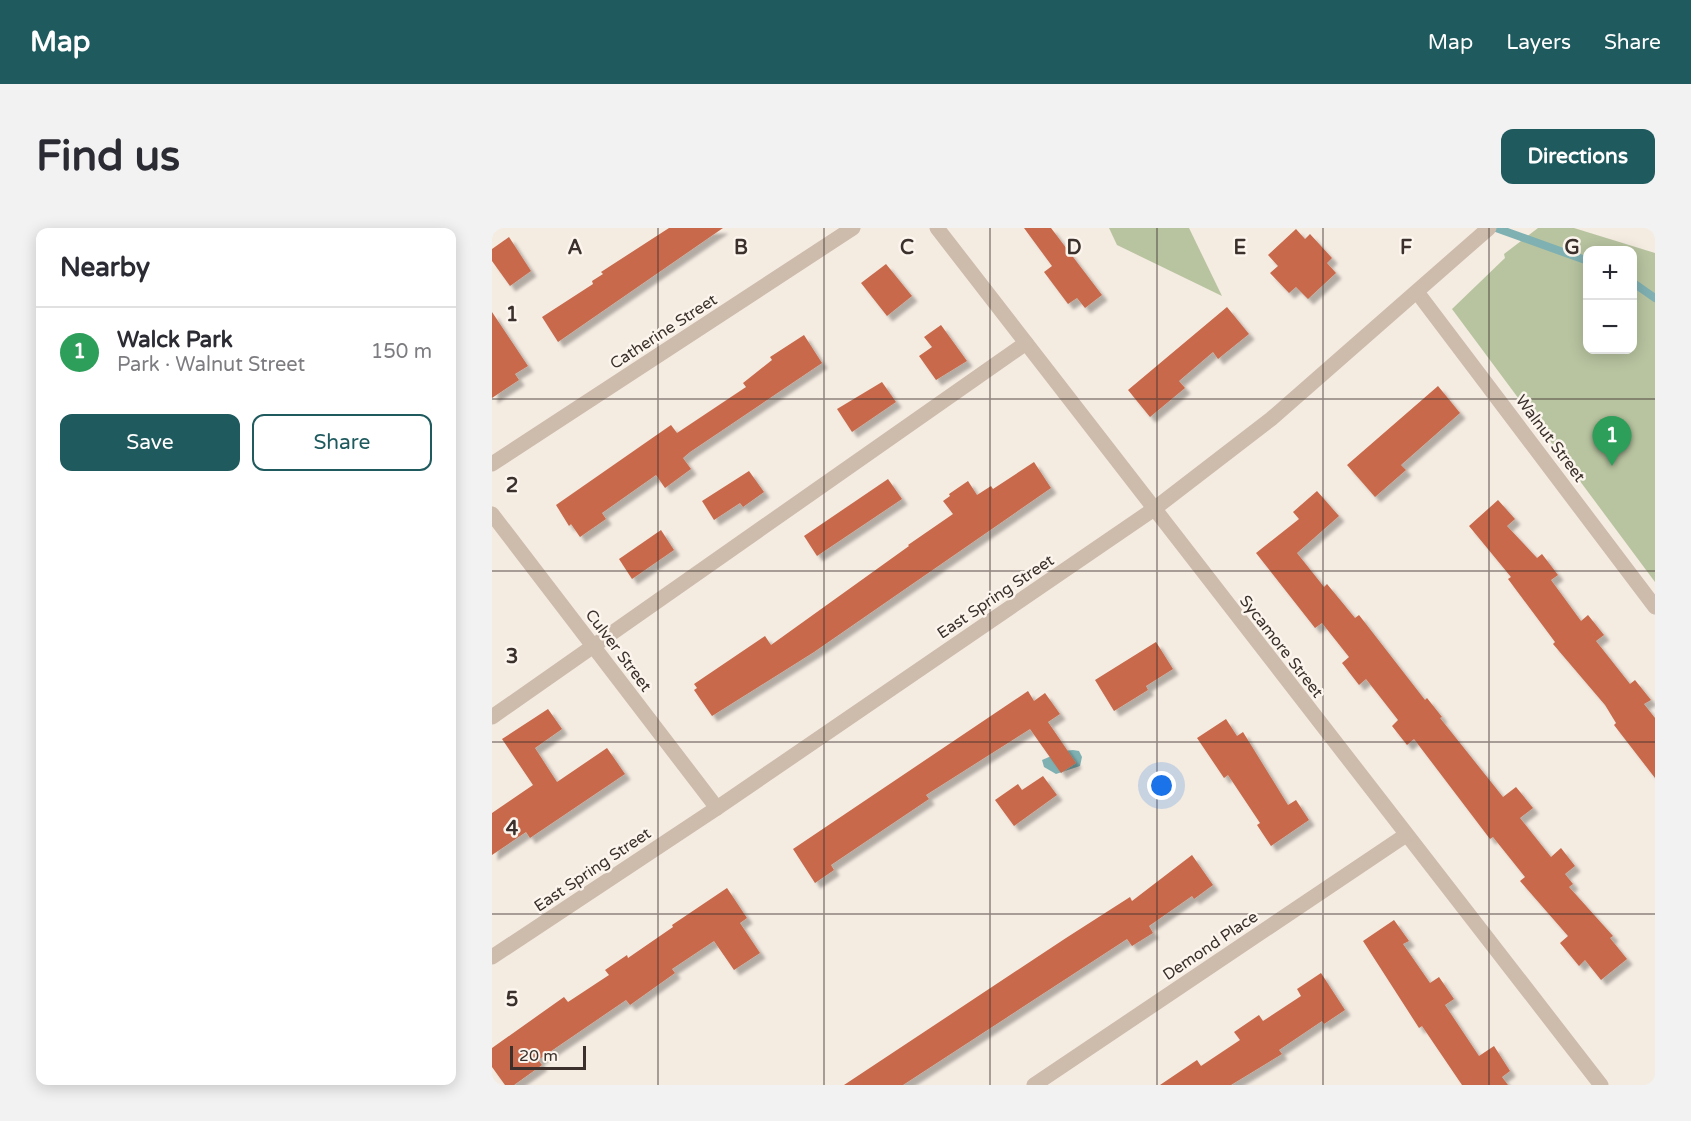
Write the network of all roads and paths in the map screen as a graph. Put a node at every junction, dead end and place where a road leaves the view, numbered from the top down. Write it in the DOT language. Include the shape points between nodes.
graph roads {
  1 [pos="853,228"];
  2 [pos="937,228"];
  3 [pos="1489,228"];
  4 [pos="1417,292"];
  5 [pos="1026,343"];
  6 [pos="492,464"];
  7 [pos="1154,509"];
  8 [pos="492,514"];
  9 [pos="1655,607"];
  10 [pos="594,647"];
  11 [pos="492,717"];
  12 [pos="717,808"];
  13 [pos="1406,835"];
  14 [pos="492,957"];
  15 [pos="1035,1085"];
  16 [pos="1601,1085"];
  1 -- 6 [label="street, Catherine Street"];
  2 -- 5 [label="street, Sycamore Street"];
  3 -- 4 [label="street, East Spring Street"];
  4 -- 7 [label="street, East Spring Street" via="1271,418"];
  4 -- 9 [label="street, Walnut Street"];
  5 -- 7 [label="street, Sycamore Street"];
  5 -- 10 [label="street"];
  7 -- 12 [label="street, East Spring Street"];
  7 -- 13 [label="street, Sycamore Street"];
  8 -- 10 [label="street, Culver Street"];
  10 -- 11 [label="street"];
  10 -- 12 [label="street, Culver Street"];
  12 -- 14 [label="street, East Spring Street"];
  13 -- 15 [label="street, Demond Place"];
  13 -- 16 [label="street, Sycamore Street"];
}
